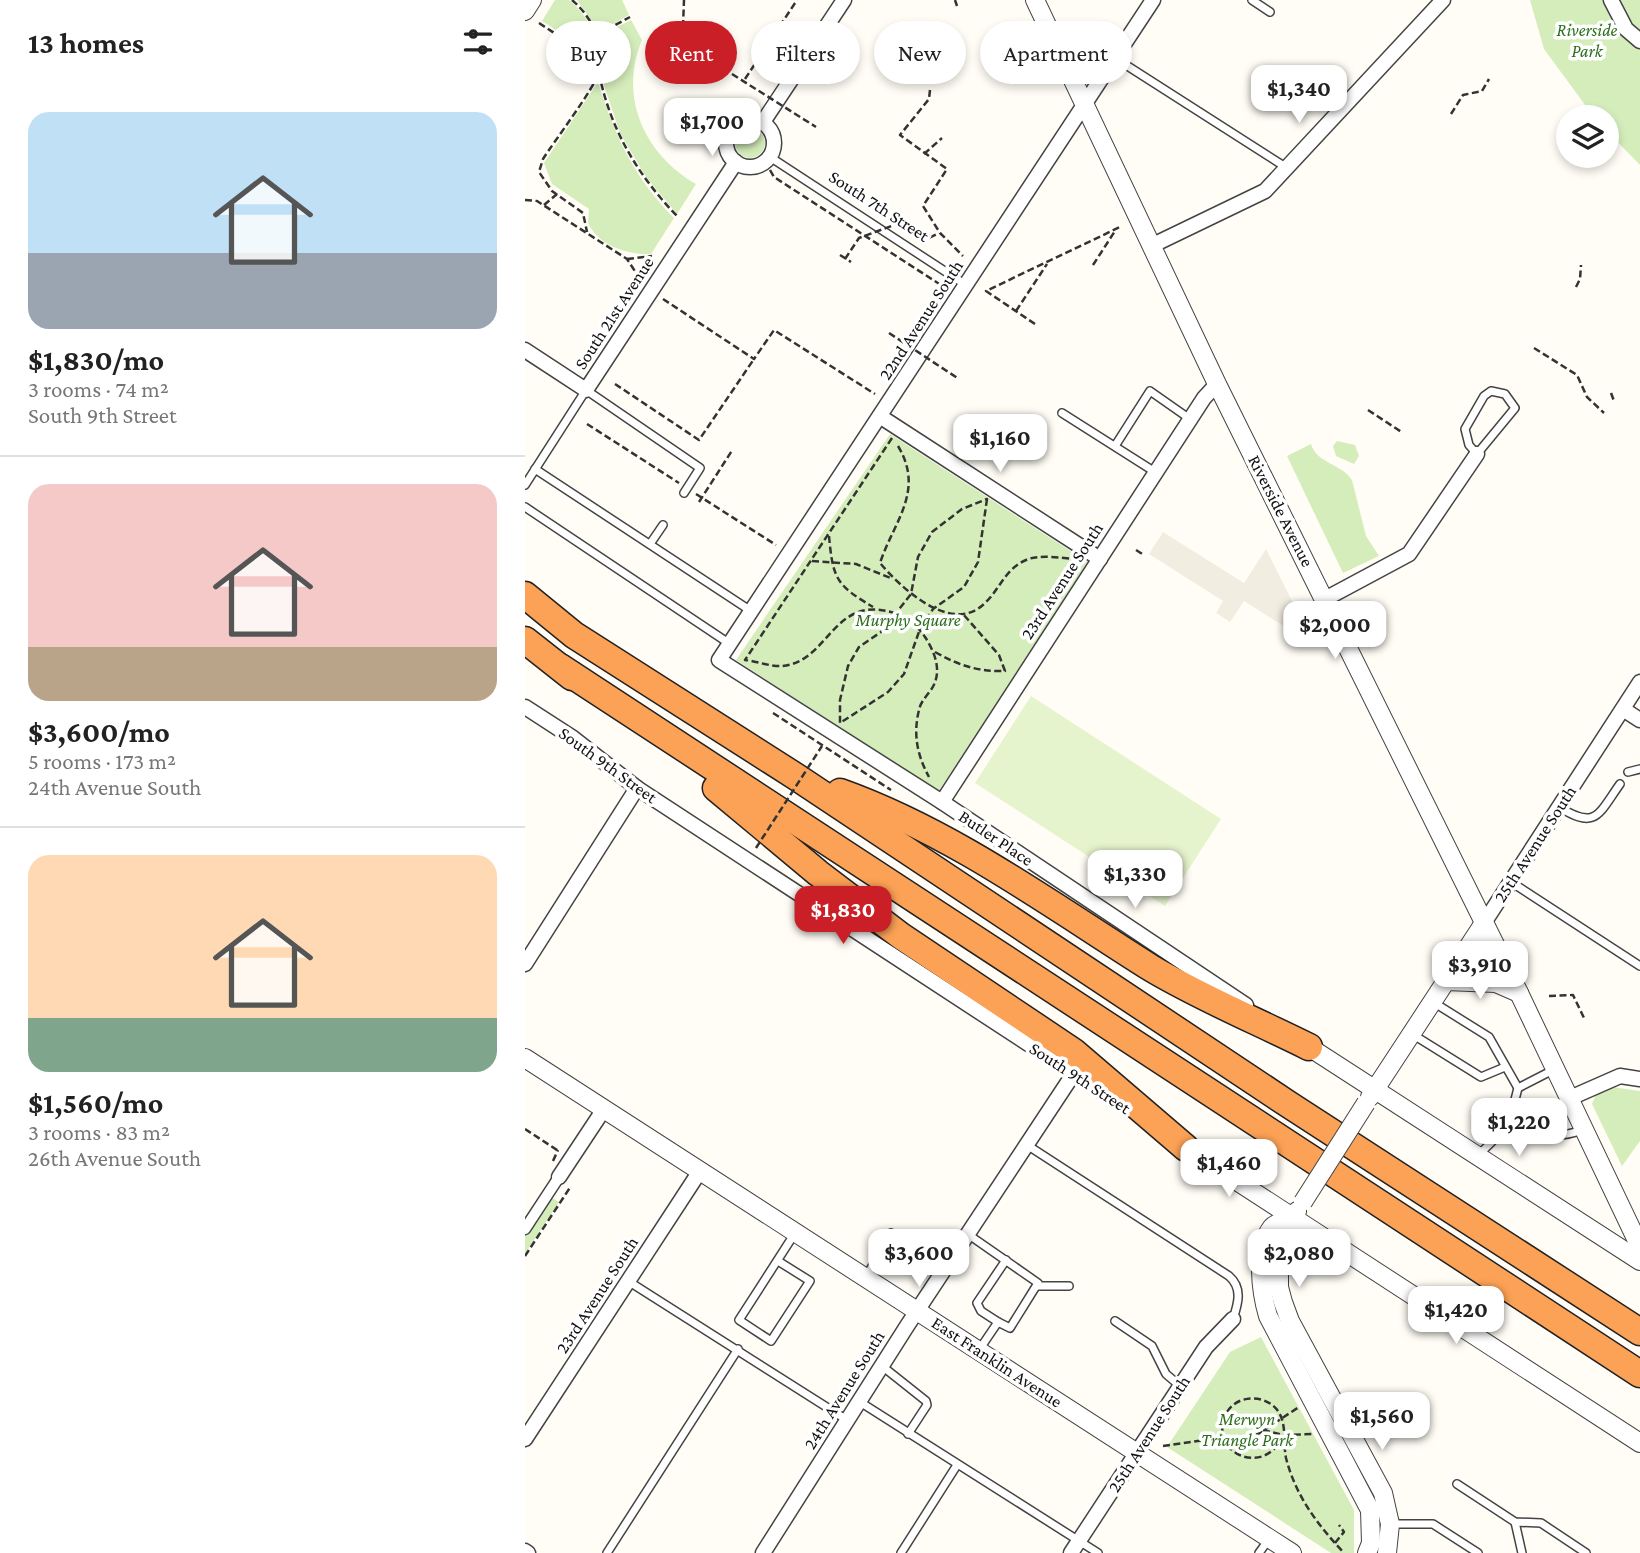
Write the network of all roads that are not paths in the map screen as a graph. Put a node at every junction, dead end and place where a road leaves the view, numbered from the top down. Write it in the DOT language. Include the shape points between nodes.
graph roads {
  1 [pos="532,0"];
  2 [pos="844,0"];
  3 [pos="1035,0"];
  4 [pos="1153,0"];
  5 [pos="1252,0"];
  6 [pos="1443,0"];
  7 [pos="1611,0"];
  8 [pos="1270,12"];
  9 [pos="532,17"];
  10 [pos="1132,32"];
  11 [pos="1640,41"];
  12 [pos="1132,69"];
  13 [pos="1097,84"];
  14 [pos="1084,103"];
  15 [pos="763,122"];
  16 [pos="768,160"];
  17 [pos="736,162"];
  18 [pos="1287,167"];
  19 [pos="1153,245"];
  20 [pos="967,285"];
  21 [pos="525,350"];
  22 [pos="1217,384"];
  23 [pos="586,390"];
  24 [pos="1062,413"];
  25 [pos="881,417"];
  26 [pos="1190,419"];
  27 [pos="1115,446"];
  28 [pos="1477,454"];
  29 [pos="535,469"];
  30 [pos="1156,472"];
  31 [pos="525,485"];
  32 [pos="684,493"];
  33 [pos="525,507"];
  34 [pos="663,525"];
  35 [pos="650,544"];
  36 [pos="1100,559"];
  37 [pos="525,595"];
  38 [pos="1325,599"];
  39 [pos="752,611"];
  40 [pos="525,640"];
  41 [pos="730,644"];
  42 [pos="719,660"];
  43 [pos="560,667"];
  44 [pos="1640,682"];
  45 [pos="525,706"];
  46 [pos="1623,709"];
  47 [pos="1640,720"];
  48 [pos="1640,769"];
  49 [pos="1628,772"];
  50 [pos="795,776"];
  51 [pos="1620,784"];
  52 [pos="637,789"];
  53 [pos="942,802"];
  54 [pos="1559,807"];
  55 [pos="1511,882"];
  56 [pos="1484,923"];
  57 [pos="525,964"];
  58 [pos="1640,967"];
  59 [pos="1446,981"];
  60 [pos="1519,993"];
  61 [pos="1432,1002"];
  62 [pos="1412,1033"];
  63 [pos="1309,1047"];
  64 [pos="525,1058"];
  65 [pos="1505,1067"];
  66 [pos="1555,1069"];
  67 [pos="1074,1073"];
  68 [pos="1640,1079"];
  69 [pos="1518,1087"];
  70 [pos="1371,1095"];
  71 [pos="1570,1098"];
  72 [pos="604,1109"];
  73 [pos="1511,1121"];
  74 [pos="1585,1129"];
  75 [pos="1027,1145"];
  76 [pos="1187,1148"];
  77 [pos="1478,1155"];
  78 [pos="700,1171"];
  79 [pos="559,1178"];
  80 [pos="1292,1217"];
  81 [pos="525,1229"];
  82 [pos="795,1232"];
  83 [pos="891,1233"];
  84 [pos="969,1235"];
  85 [pos="1640,1247"];
  86 [pos="1006,1260"];
  87 [pos="778,1261"];
  88 [pos="1640,1261"];
  89 [pos="866,1277"];
  90 [pos="628,1281"];
  91 [pos="1037,1286"];
  92 [pos="1069,1286"];
  93 [pos="918,1311"];
  94 [pos="1233,1319"];
  95 [pos="1115,1321"];
  96 [pos="998,1322"];
  97 [pos="1640,1332"];
  98 [pos="738,1349"];
  99 [pos="979,1350"];
  100 [pos="883,1366"];
  101 [pos="1640,1374"];
  102 [pos="1180,1386"];
  103 [pos="860,1402"];
  104 [pos="848,1420"];
  105 [pos="908,1434"];
  106 [pos="525,1439"];
  107 [pos="1640,1443"];
  108 [pos="1136,1452"];
  109 [pos="957,1465"];
  110 [pos="1457,1484"];
  111 [pos="1515,1522"];
  112 [pos="1390,1524"];
  113 [pos="1264,1545"];
  114 [pos="1076,1547"];
  115 [pos="607,1553"];
  116 [pos="763,1553"];
  117 [pos="901,1553"];
  118 [pos="1098,1553"];
  119 [pos="1292,1553"];
  120 [pos="1367,1553"];
  121 [pos="1387,1553"];
  122 [pos="1478,1553"];
  123 [pos="1522,1553"];
  124 [pos="1586,1553"];
  1 -- 9 [label="street"];
  2 -- 15 [label="street"];
  3 -- 14 [label="street, Riverside Avenue"];
  4 -- 10 [label="street, 22nd Avenue South"];
  5 -- 8 [label="lane"];
  6 -- 18 [label="street"];
  7 -- 11 [label="street" via="1626,29"];
  12 -- 18 [label="lane"];
  13 -- 14 [label="street, 22nd Avenue South"];
  14 -- 19 [label="street, Riverside Avenue"];
  14 -- 20 [label="street, 22nd Avenue South"];
  15 -- 16 [label="street" via="775,142"];
  15 -- 17 [label="street" via="747,119 733,126 726,141"];
  16 -- 17 [label="street" via="751,167"];
  16 -- 20 [label="lane, South 7th Street"];
  17 -- 23 [label="street, South 21st Avenue"];
  18 -- 19 [label="street" via="1265,191"];
  19 -- 22 [label="street, Riverside Avenue"];
  20 -- 25 [label="street, 22nd Avenue South"];
  21 -- 23 [label="street"];
  22 -- 26 [label="street, 23rd Avenue South"];
  22 -- 38 [label="street, Riverside Avenue"];
  23 -- 29 [label="lane, South 21st Avenue"];
  23 -- 32 [label="lane" via="700,468"];
  24 -- 27 [label="lane"];
  25 -- 36 [label="street"];
  25 -- 39 [label="street, 22nd Avenue South"];
  26 -- 27 [label="lane" via="1150,391"];
  26 -- 30 [label="street, 23rd Avenue South"];
  27 -- 30 [label="lane"];
  28 -- 28 [label="lane" via="1515,408 1500,391 1484,396 1467,420 1469,445"];
  28 -- 38 [label="street" via="1409,554"];
  29 -- 31 [label="lane, South 21st Avenue"];
  29 -- 35 [label="lane"];
  30 -- 36 [label="street, 23rd Avenue South"];
  33 -- 41 [label="lane"];
  34 -- 35 [label="lane"];
  35 -- 39 [label="lane"];
  36 -- 53 [label="street, 23rd Avenue South"];
  37 -- 50 [label="highway" via="574,635"];
  38 -- 56 [label="street, Riverside Avenue"];
  39 -- 41 [label="street, 22nd Avenue South"];
  40 -- 43 [label="highway"];
  41 -- 42 [label="street, 22nd Avenue South"];
  42 -- 53 [label="street, Butler Place"];
  43 -- 76 [label="highway" via="866,910 1074,1052"];
  43 -- 101 [label="highway"];
  44 -- 46 [label="street, 25th Avenue South"];
  45 -- 52 [label="street, South 9th Street"];
  46 -- 47 [label="street"];
  46 -- 54 [label="street, 25th Avenue South"];
  48 -- 49 [label="lane"];
  50 -- 63 [label="highway" via="863,800 949,844 1168,977"];
  50 -- 97 [label="highway"];
  51 -- 54 [label="lane" via="1591,820 1581,820"];
  52 -- 57 [label="street"];
  52 -- 67 [label="street, South 9th Street"];
  53 -- 63 [label="street, Butler Place"];
  54 -- 55 [label="street, 25th Avenue South"];
  55 -- 56 [label="street, 25th Avenue South"];
  55 -- 58 [label="lane"];
  56 -- 59 [label="street, 25th Avenue South"];
  56 -- 60 [label="street, Riverside Avenue"];
  59 -- 60 [label="street" via="1496,983"];
  59 -- 61 [label="street, 25th Avenue South"];
  60 -- 66 [label="street, Riverside Avenue"];
  61 -- 62 [label="street, 25th Avenue South"];
  61 -- 65 [label="lane" via="1489,1037"];
  62 -- 65 [label="lane" via="1482,1077"];
  62 -- 70 [label="street, 25th Avenue South"];
  63 -- 70 [label="street, Butler Place"];
  64 -- 72 [label="street, East Franklin Avenue"];
  65 -- 69 [label="lane"];
  66 -- 69 [label="lane"];
  66 -- 71 [label="street, Riverside Avenue"];
  67 -- 75 [label="street, 24th Avenue South"];
  67 -- 76 [label="street, South 9th Street"];
  68 -- 71 [label="street" via="1620,1076"];
  69 -- 73 [label="lane"];
  70 -- 77 [label="street, Butler Place"];
  70 -- 80 [label="street, 25th Avenue South, bridge"];
  71 -- 74 [label="street, Riverside Avenue"];
  72 -- 78 [label="street, East Franklin Avenue"];
  72 -- 79 [label="street"];
  73 -- 74 [label="lane" via="1532,1133 1563,1137"];
  73 -- 77 [label="lane"];
  74 -- 85 [label="street, Riverside Avenue"];
  75 -- 84 [label="street, 24th Avenue South"];
  75 -- 94 [label="lane" via="1235,1281 1239,1299"];
  76 -- 80 [label="street, South 9th Street"];
  77 -- 88 [label="street, Butler Place"];
  78 -- 82 [label="street, East Franklin Avenue"];
  78 -- 90 [label="street, 23rd Avenue South"];
  79 -- 81 [label="street"];
  80 -- 107 [label="street, South 9th Street"];
  80 -- 112 [label="street" via="1279,1263 1283,1302 1383,1493"];
  80 -- 120 [label="street" via="1274,1224 1268,1234 1261,1289 1269,1316 1370,1510"];
  82 -- 87 [label="lane"];
  82 -- 89 [label="street, East Franklin Avenue"];
  83 -- 89 [label="lane"];
  84 -- 86 [label="lane"];
  84 -- 93 [label="street, 24th Avenue South"];
  86 -- 91 [label="lane" via="1037,1281"];
  86 -- 96 [label="lane" via="977,1303"];
  87 -- 87 [label="lane" via="739,1320 771,1341 810,1281"];
  89 -- 93 [label="street, East Franklin Avenue"];
  90 -- 98 [label="lane"];
  90 -- 106 [label="street, 23rd Avenue South"];
  91 -- 92 [label="lane"];
  91 -- 96 [label="lane" via="1010,1328"];
  93 -- 99 [label="street, East Franklin Avenue"];
  93 -- 100 [label="street, 24th Avenue South"];
  94 -- 102 [label="street, 25th Avenue South" via="1206,1347"];
  95 -- 102 [label="lane" via="1153,1346 1166,1374"];
  96 -- 99 [label="lane"];
  98 -- 104 [label="lane"];
  98 -- 115 [label="lane"];
  99 -- 108 [label="street, East Franklin Avenue"];
  100 -- 103 [label="street, 24th Avenue South"];
  100 -- 105 [label="lane" via="926,1401"];
  102 -- 108 [label="street, 25th Avenue South"];
  103 -- 104 [label="street, 24th Avenue South"];
  103 -- 105 [label="lane"];
  104 -- 116 [label="street, 24th Avenue South"];
  105 -- 109 [label="lane"];
  108 -- 113 [label="street, East Franklin Avenue"];
  108 -- 114 [label="street, 25th Avenue South"];
  109 -- 114 [label="lane"];
  109 -- 117 [label="lane"];
  110 -- 111 [label="lane"];
  111 -- 123 [label="lane"];
  111 -- 124 [label="lane" via="1541,1524"];
  112 -- 121 [label="street"];
  112 -- 122 [label="lane" via="1433,1524"];
  113 -- 119 [label="street, East Franklin Avenue"];
  114 -- 118 [label="lane"];
}
